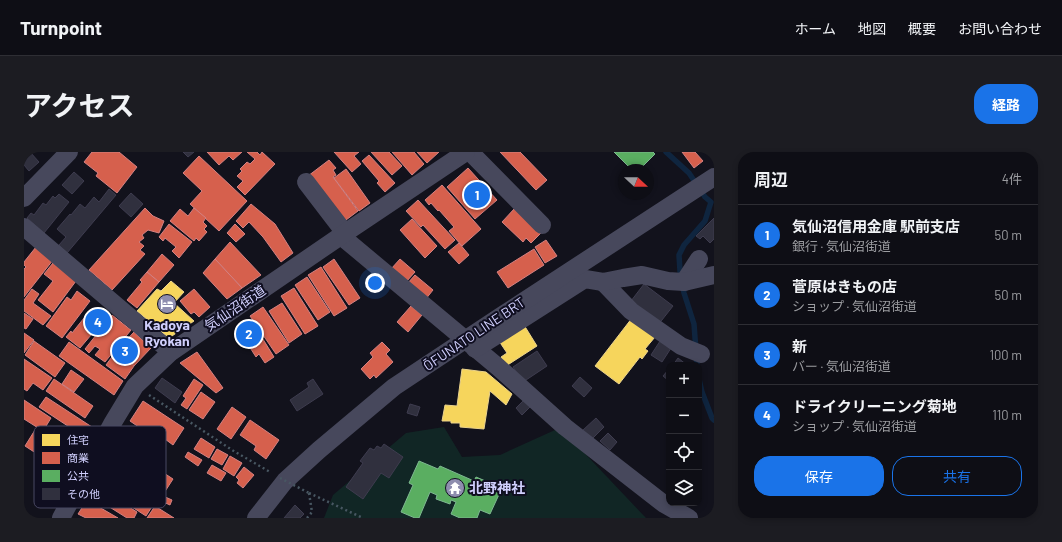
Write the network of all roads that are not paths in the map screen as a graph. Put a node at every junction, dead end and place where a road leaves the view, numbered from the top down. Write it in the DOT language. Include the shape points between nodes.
graph roads {
  1 [pos="69,152"];
  2 [pos="466,152"];
  3 [pos="470,152"];
  4 [pos="711,179"];
  5 [pos="306,182"];
  6 [pos="24,198"];
  7 [pos="542,226"];
  8 [pos="24,227"];
  9 [pos="343,234"];
  10 [pos="699,259"];
  11 [pos="714,274"];
  12 [pos="603,282"];
  13 [pos="677,282"];
  14 [pos="470,345"];
  15 [pos="171,352"];
  16 [pos="701,354"];
  17 [pos="111,426"];
  18 [pos="66,508"];
  19 [pos="61,518"];
  20 [pos="256,518"];
  21 [pos="689,518"];
  1 -- 6 [label="street"];
  2 -- 9 [label="street, 気仙沼街道"];
  3 -- 7 [label="street"];
  4 -- 14 [label="street, ŌFUNATO LINE BRT" via="508,311"];
  5 -- 9 [label="street"];
  8 -- 15 [label="street"];
  9 -- 14 [label="street"];
  9 -- 15 [label="street, 気仙沼街道"];
  10 -- 13 [label="street"];
  11 -- 13 [label="street"];
  12 -- 13 [label="street" via="642,275"];
  12 -- 14 [label="street" via="585,279"];
  12 -- 16 [label="street" via="631,311 681,346"];
  14 -- 20 [label="street, ŌFUNATO LINE BRT" via="394,387 285,480"];
  14 -- 21 [label="street" via="565,427 664,504"];
  15 -- 17 [label="street, 気仙沼街道" via="135,386"];
  18 -- 19 [label="street, 気仙沼街道"];
}
